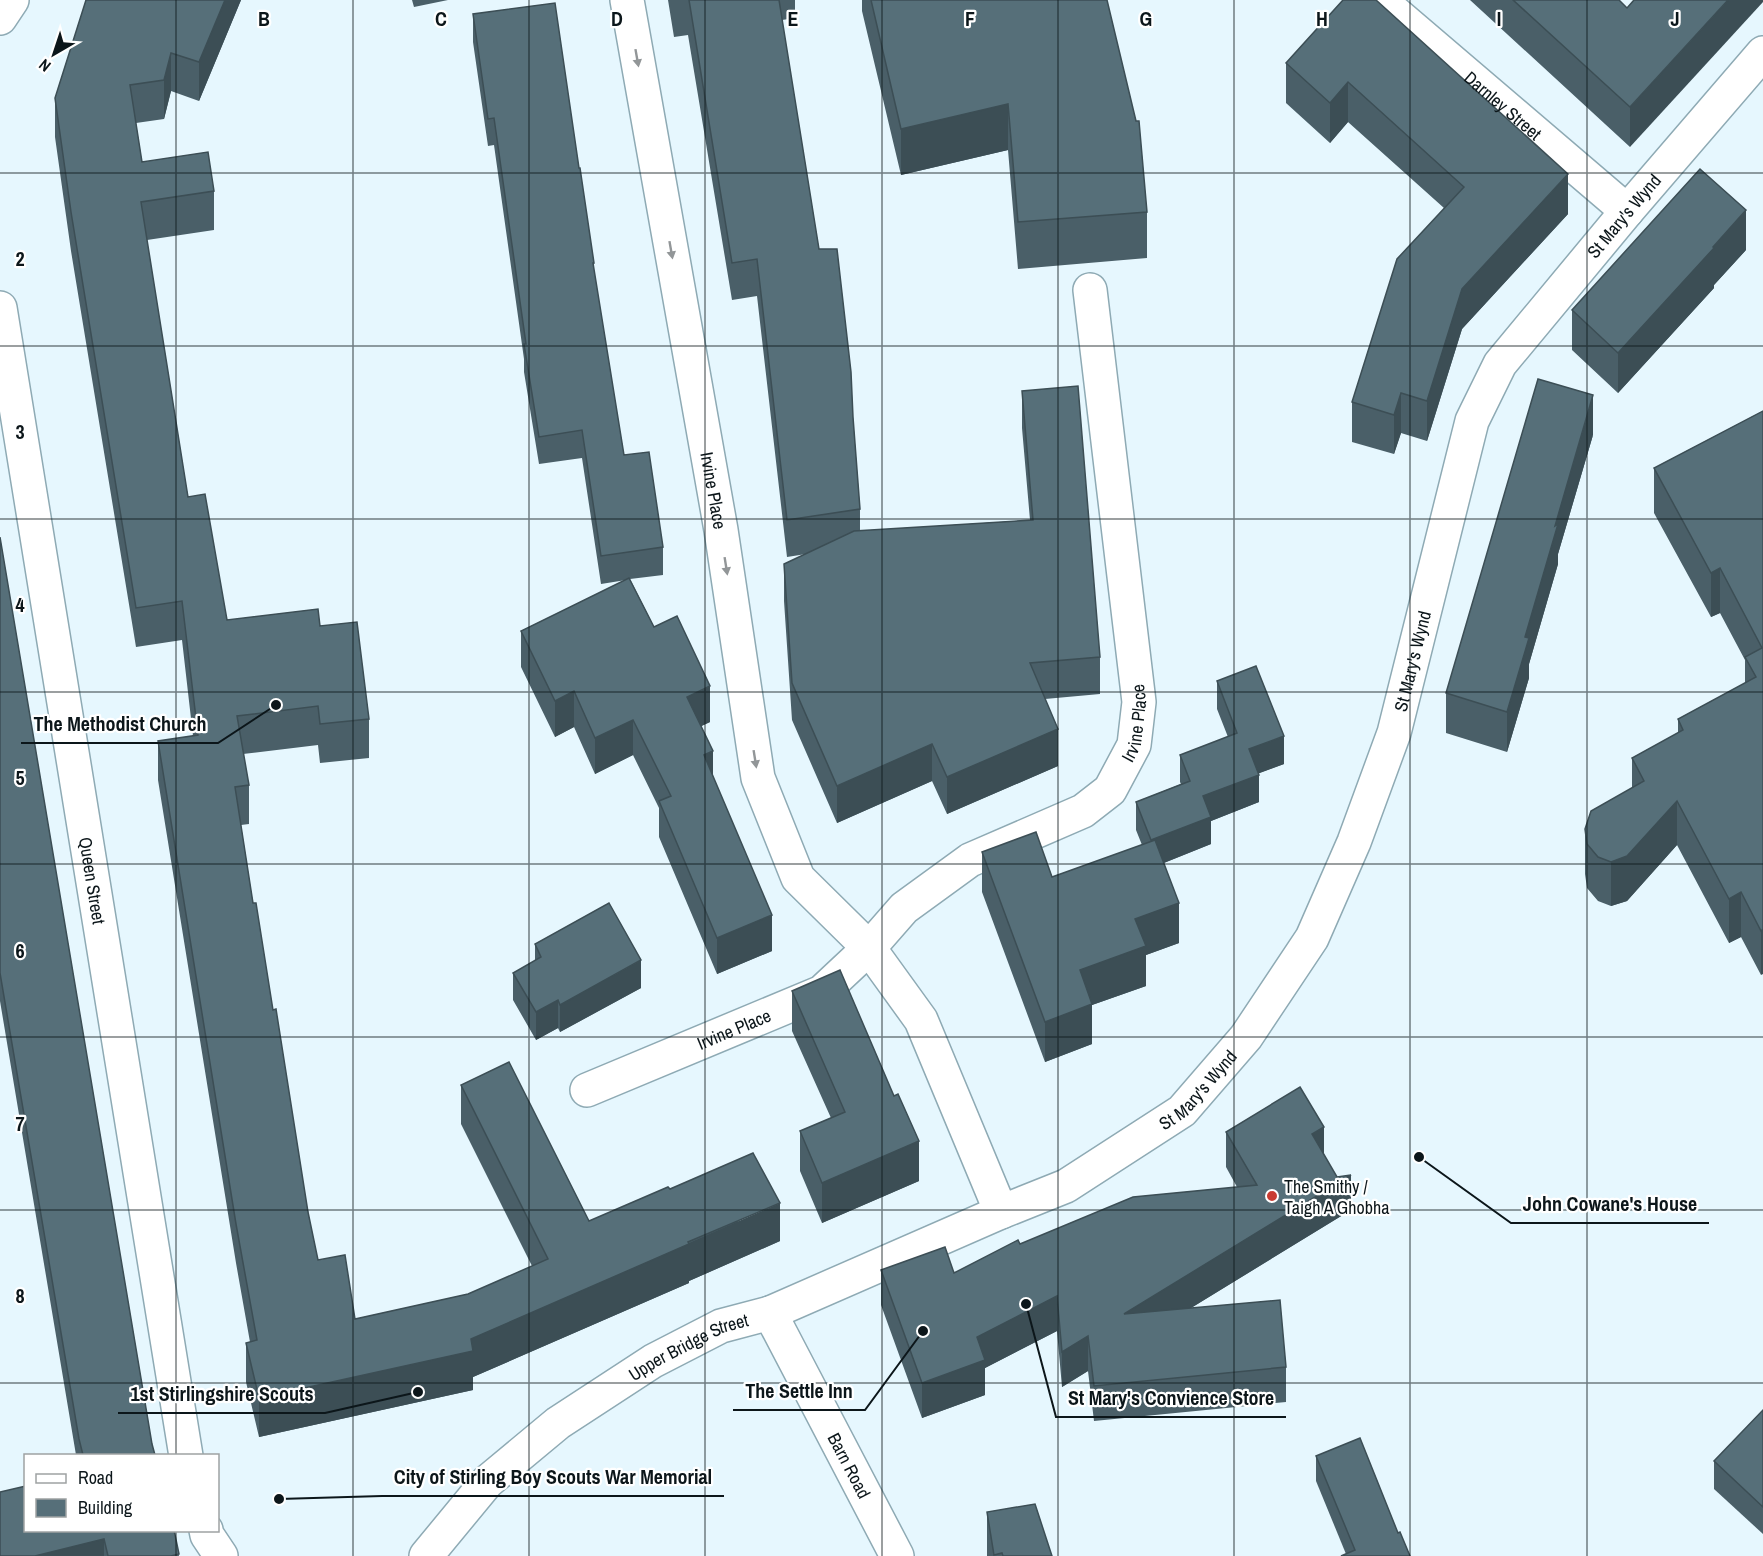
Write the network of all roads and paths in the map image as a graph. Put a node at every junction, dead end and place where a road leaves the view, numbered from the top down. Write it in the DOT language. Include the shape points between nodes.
graph roads {
  1 [pos="12,0"];
  2 [pos="627,0"];
  3 [pos="1380,0"];
  4 [pos="0,18"];
  5 [pos="1763,52"];
  6 [pos="1627,211"];
  7 [pos="1090,290"];
  8 [pos="0,308"];
  9 [pos="869,948"];
  10 [pos="587,1090"];
  11 [pos="1001,1212"];
  12 [pos="770,1313"];
  13 [pos="186,1454"];
  14 [pos="206,1532"];
  15 [pos="221,1556"];
  16 [pos="426,1556"];
  17 [pos="897,1556"];
  1 -- 4 [label="street"];
  2 -- 9 [label="street, Irvine Place, one-way" via="721,530 758,778 798,878"];
  3 -- 6 [label="street, Darnley Street"];
  5 -- 6 [label="street, St Mary's Wynd"];
  6 -- 11 [label="street, St Mary's Wynd" via="1500,364 1472,420 1394,733 1354,842 1312,938 1246,1037 1182,1112 1066,1186"];
  7 -- 9 [label="street, Irvine Place" via="1139,702 1134,745 1110,790 1083,811 970,860 904,908"];
  8 -- 13 [label="street, Queen Street"];
  9 -- 10 [label="street, Irvine Place" via="822,992"];
  9 -- 11 [label="street, Irvine Place" via="921,1020"];
  11 -- 12 [label="street, Upper Bridge Street"];
  12 -- 16 [label="street, Upper Bridge Street" via="721,1326 652,1361 558,1423 487,1482"];
  12 -- 17 [label="street, Barn Road"];
  14 -- 15 [label="street"];
}
